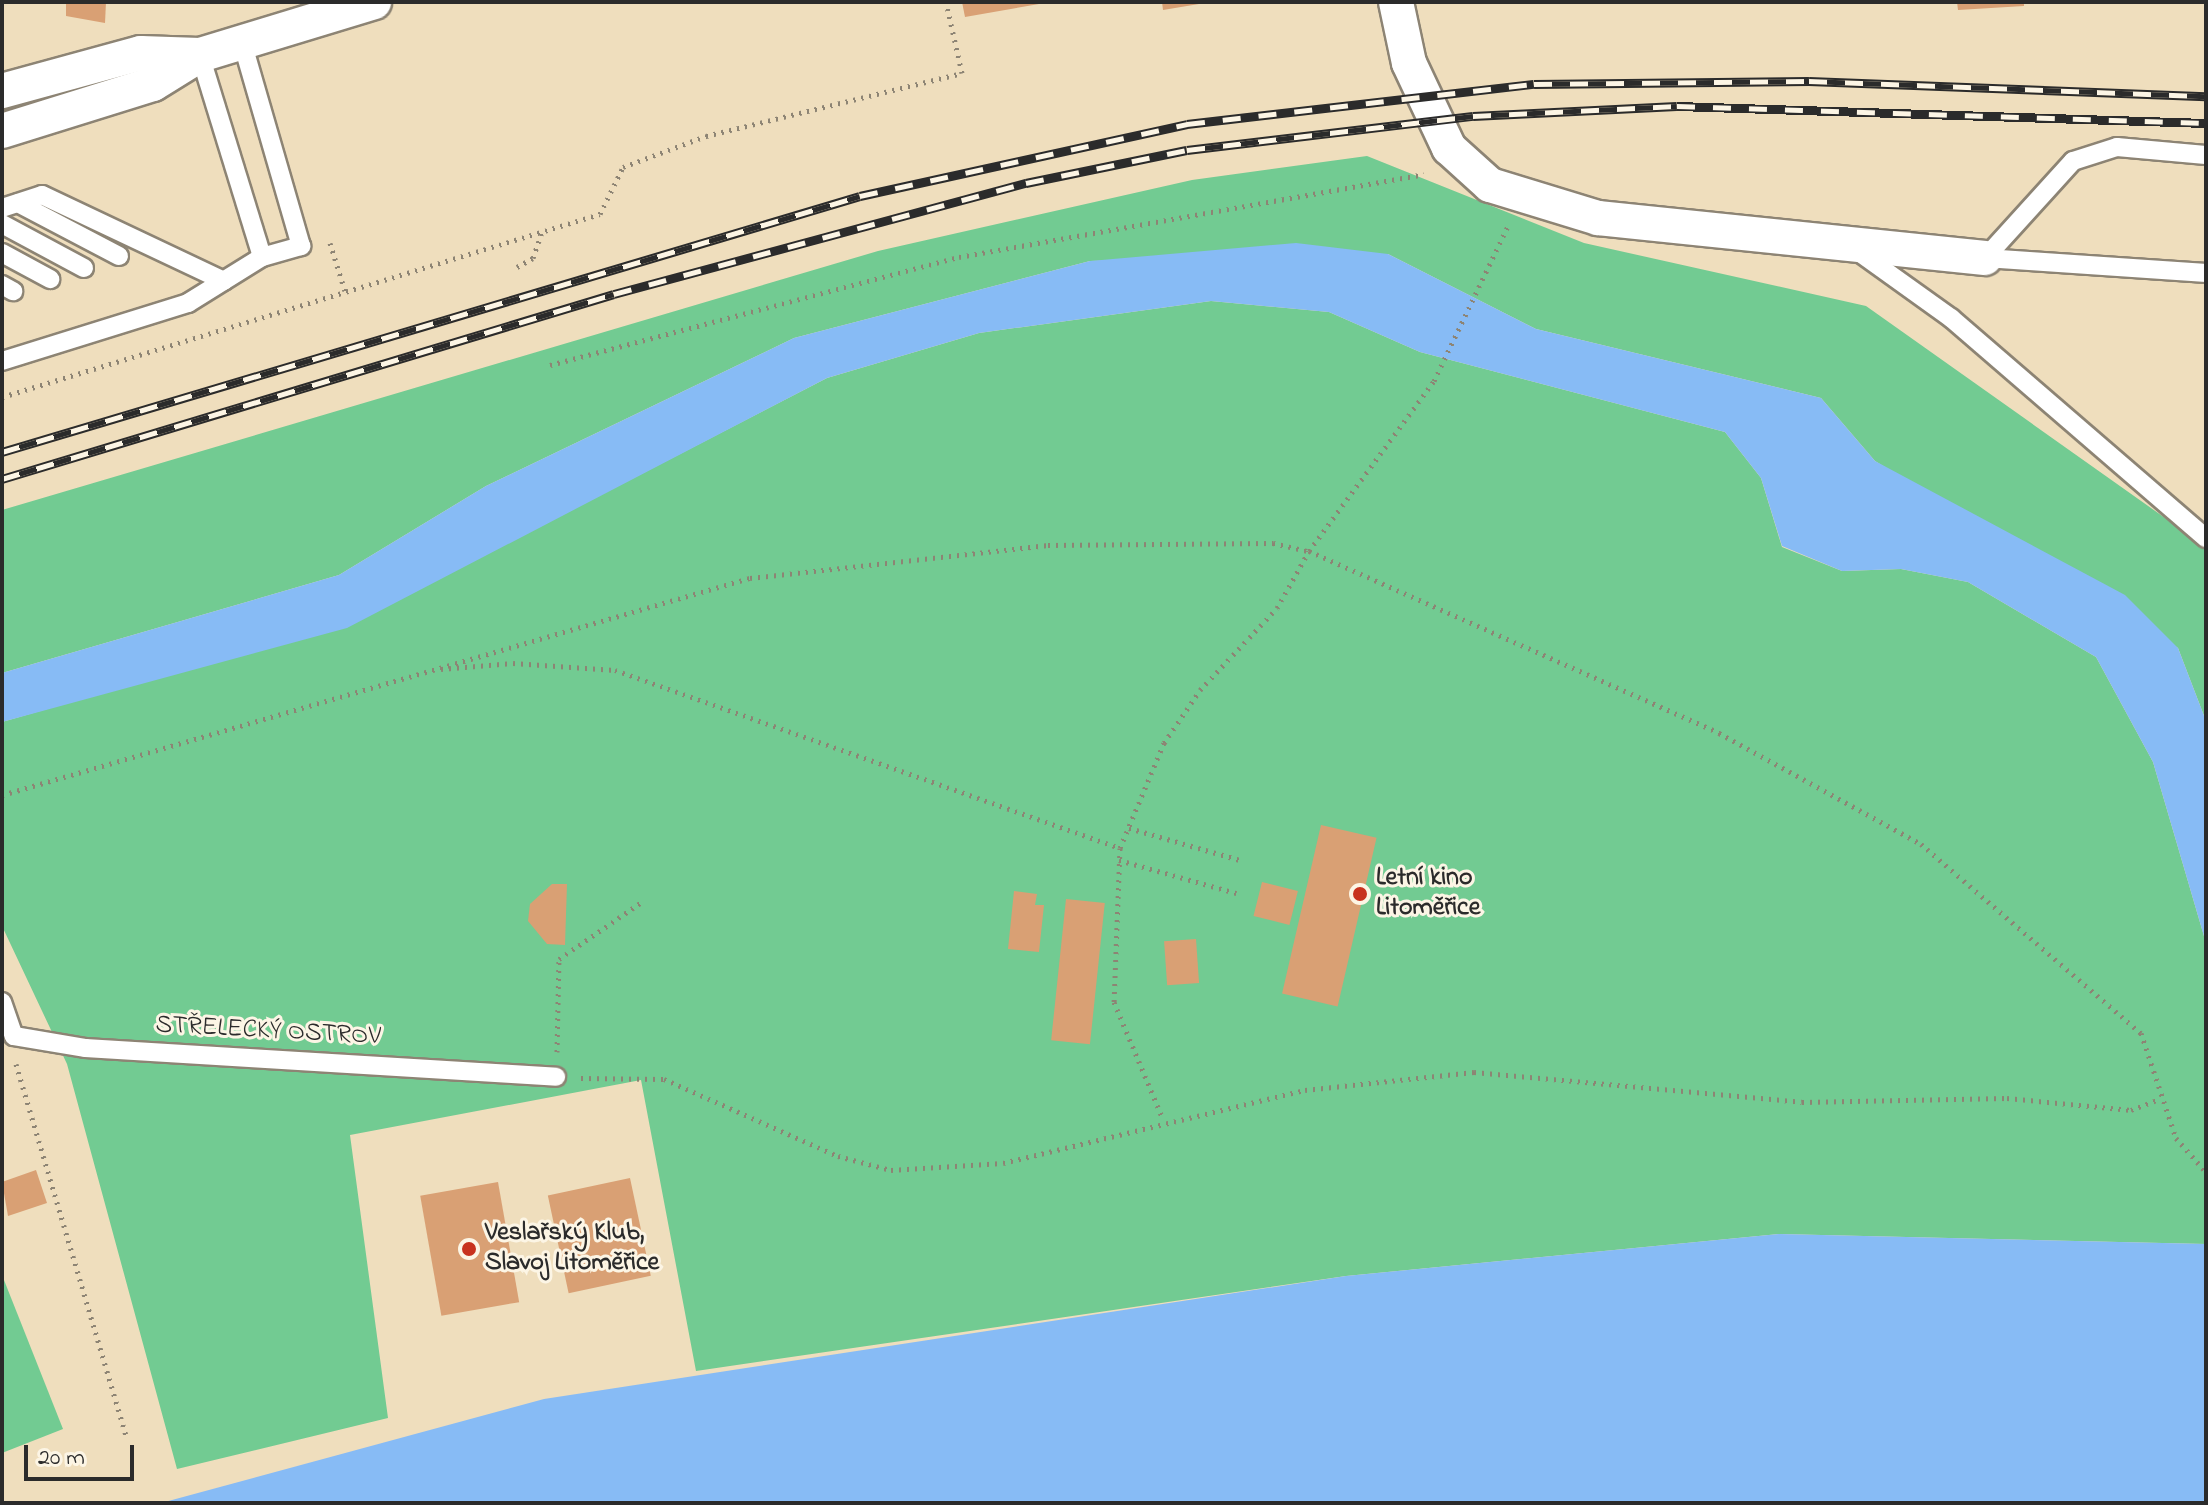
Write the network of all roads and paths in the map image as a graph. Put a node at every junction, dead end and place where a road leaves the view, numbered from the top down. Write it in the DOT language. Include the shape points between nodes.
graph roads {
  1 [pos="374,2"];
  2 [pos="946,2"];
  3 [pos="1396,2"];
  4 [pos="242,42"];
  5 [pos="200,55"];
  6 [pos="6,85"];
  7 [pos="2,131"];
  8 [pos="2206,155"];
  9 [pos="1469,167"];
  10 [pos="1523,197"];
  11 [pos="10,205"];
  12 [pos="2,224"];
  13 [pos="543,231"];
  14 [pos="1851,246"];
  15 [pos="2,253"];
  16 [pos="119,256"];
  17 [pos="262,257"];
  18 [pos="1985,258"];
  19 [pos="517,267"];
  20 [pos="84,268"];
  21 [pos="2206,273"];
  22 [pos="50,279"];
  23 [pos="224,281"];
  24 [pos="2,361"];
  25 [pos="550,365"];
  26 [pos="2,397"];
  27 [pos="2206,538"];
  28 [pos="1309,551"];
  29 [pos="428,670"];
  30 [pos="2,795"];
  31 [pos="1129,828"];
  32 [pos="1120,848"];
  33 [pos="1119,860"];
  34 [pos="1243,861"];
  35 [pos="1236,893"];
  36 [pos="643,901"];
  37 [pos="2,1002"];
  38 [pos="14,1036"];
  39 [pos="556,1077"];
  40 [pos="2159,1099"];
  41 [pos="1163,1119"];
  42 [pos="2206,1172"];
  43 [pos="127,1438"];
  1 -- 4 [label="street"];
  2 -- 13 [label="path" via="962,73 706,136 623,167 600,214"];
  3 -- 9 [label="street" via="1409,63 1449,148"];
  4 -- 5 [label="street"];
  4 -- 17 [label="lane" via="301,246"];
  5 -- 6 [label="street" via="141,53"];
  5 -- 7 [label="street" via="153,84"];
  5 -- 17 [label="lane"];
  8 -- 18 [label="lane" via="2117,147 2073,161"];
  9 -- 10 [label="street"];
  9 -- 25 [label="path" via="959,257"];
  10 -- 14 [label="street" via="1598,218"];
  10 -- 28 [label="path" via="1434,381"];
  11 -- 16 [label="lane"];
  11 -- 23 [label="lane" via="42,195"];
  12 -- 20 [label="lane"];
  13 -- 19 [label="path" via="533,258"];
  13 -- 26 [label="path"];
  14 -- 18 [label="street"];
  14 -- 27 [label="lane" via="1951,318"];
  15 -- 22 [label="lane"];
  17 -- 23 [label="lane"];
  18 -- 21 [label="lane"];
  23 -- 24 [label="lane" via="188,303"];
  28 -- 29 [label="path" via="1273,543 1048,545 750,578"];
  28 -- 31 [label="path" via="1277,608 1200,690 1164,743"];
  28 -- 40 [label="path" via="1719,733 1921,844 2141,1033 2156,1061"];
  29 -- 30 [label="path"];
  29 -- 32 [label="path" via="513,663 615,670"];
  31 -- 32 [label="path"];
  31 -- 34 [label="path"];
  32 -- 33 [label="path"];
  33 -- 35 [label="path"];
  33 -- 41 [label="path" via="1114,1002"];
  36 -- 39 [label="path" via="559,959"];
  37 -- 38 [label="lane"];
  38 -- 39 [label="lane, STŘELECKÝ OSTROV" via="86,1048"];
  38 -- 43 [label="path" via="20,1094 81,1267"];
  39 -- 41 [label="path" via="664,1079 838,1156 891,1170 1003,1163"];
  40 -- 41 [label="path" via="2131,1110 2007,1098 1802,1102 1474,1072 1305,1090"];
  40 -- 42 [label="path" via="2176,1138"];
}
